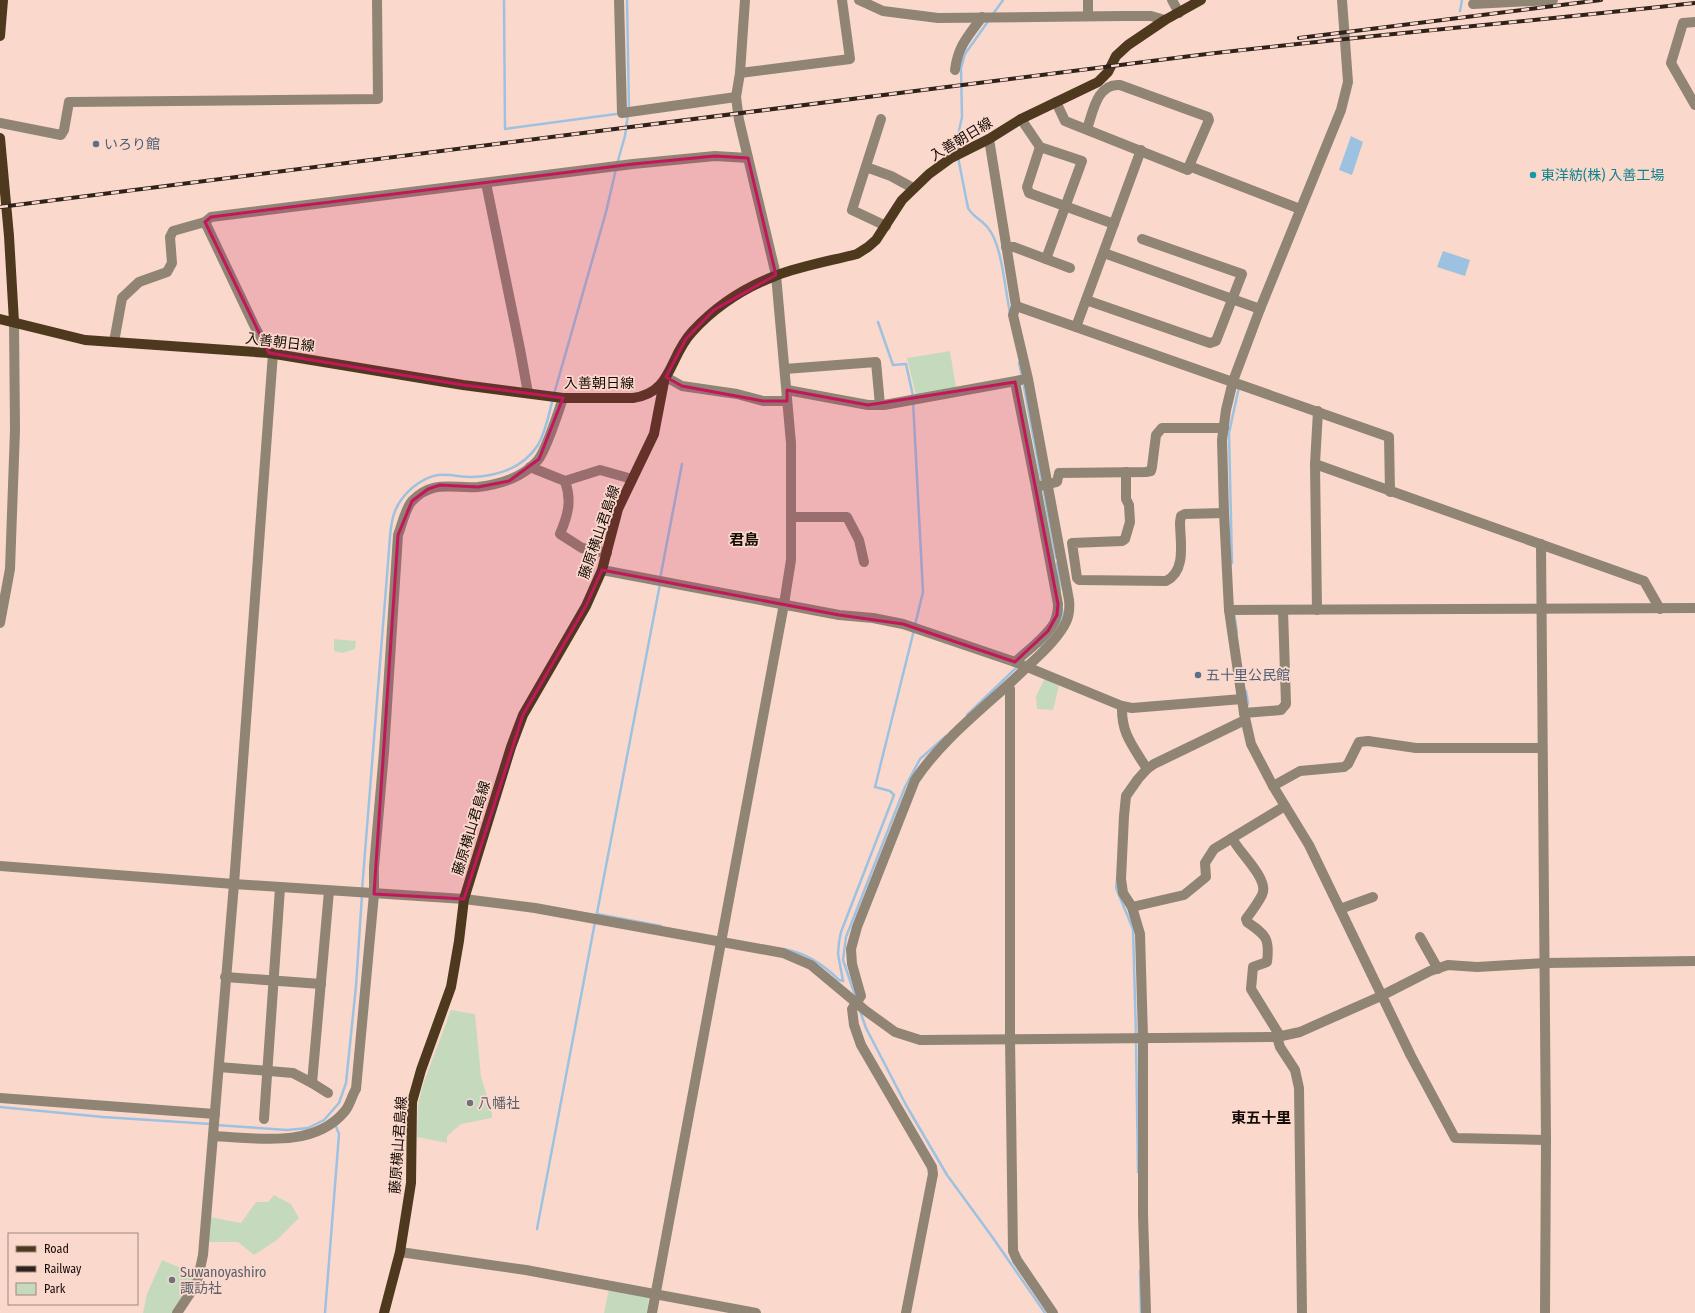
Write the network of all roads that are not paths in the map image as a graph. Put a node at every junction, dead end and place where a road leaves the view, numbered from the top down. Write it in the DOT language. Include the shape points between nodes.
graph roads {
  1 [pos="3,0"];
  2 [pos="377,0"];
  3 [pos="619,0"];
  4 [pos="745,0"];
  5 [pos="842,0"];
  6 [pos="859,0"];
  7 [pos="1088,0"];
  8 [pos="1172,0"];
  9 [pos="1200,0"];
  10 [pos="1342,0"];
  11 [pos="1553,0"];
  12 [pos="1532,1"];
  13 [pos="1473,4"];
  14 [pos="1178,13"];
  15 [pos="1088,16"];
  16 [pos="982,17"];
  17 [pos="1165,20"];
  18 [pos="1695,22"];
  19 [pos="0,28"];
  20 [pos="0,36"];
  21 [pos="955,70"];
  22 [pos="740,73"];
  23 [pos="736,98"];
  24 [pos="1056,102"];
  25 [pos="1695,105"];
  26 [pos="881,119"];
  27 [pos="1022,119"];
  28 [pos="0,122"];
  29 [pos="1087,129"];
  30 [pos="0,138"];
  31 [pos="989,139"];
  32 [pos="1040,147"];
  33 [pos="1141,150"];
  34 [pos="748,158"];
  35 [pos="1189,166"];
  36 [pos="866,167"];
  37 [pos="486,183"];
  38 [pos="913,188"];
  39 [pos="1066,206"];
  40 [pos="1300,208"];
  41 [pos="205,222"];
  42 [pos="1114,224"];
  43 [pos="886,226"];
  44 [pos="1142,239"];
  45 [pos="1006,247"];
  46 [pos="1104,253"];
  47 [pos="1046,259"];
  48 [pos="1070,268"];
  49 [pos="776,275"];
  50 [pos="1232,299"];
  51 [pos="1086,300"];
  52 [pos="1016,306"];
  53 [pos="1260,309"];
  54 [pos="0,319"];
  55 [pos="14,322"];
  56 [pos="1076,327"];
  57 [pos="114,342"];
  58 [pos="271,353"];
  59 [pos="785,369"];
  60 [pos="666,376"];
  61 [pos="1028,379"];
  62 [pos="1233,381"];
  63 [pos="1015,382"];
  64 [pos="787,390"];
  65 [pos="528,393"];
  66 [pos="563,398"];
  67 [pos="787,401"];
  68 [pos="880,405"];
  69 [pos="1318,412"];
  70 [pos="1224,428"];
  71 [pos="1316,464"];
  72 [pos="530,467"];
  73 [pos="1126,472"];
  74 [pos="632,479"];
  75 [pos="565,481"];
  76 [pos="1048,485"];
  77 [pos="1036,487"];
  78 [pos="1390,492"];
  79 [pos="1224,513"];
  80 [pos="791,517"];
  81 [pos="0,540"];
  82 [pos="10,541"];
  83 [pos="1540,544"];
  84 [pos="607,553"];
  85 [pos="864,562"];
  86 [pos="602,570"];
  87 [pos="784,604"];
  88 [pos="1695,608"];
  89 [pos="1541,609"];
  90 [pos="1660,609"];
  91 [pos="1229,610"];
  92 [pos="1283,610"];
  93 [pos="1317,610"];
  94 [pos="0,623"];
  95 [pos="1015,662"];
  96 [pos="1027,668"];
  97 [pos="1008,686"];
  98 [pos="1242,699"];
  99 [pos="1122,706"];
  100 [pos="1244,716"];
  101 [pos="1541,748"];
  102 [pos="1147,769"];
  103 [pos="1273,786"];
  104 [pos="1285,806"];
  105 [pos="1232,838"];
  106 [pos="0,866"];
  107 [pos="234,884"];
  108 [pos="280,888"];
  109 [pos="328,891"];
  110 [pos="374,894"];
  111 [pos="1373,897"];
  112 [pos="464,899"];
  113 [pos="1132,907"];
  114 [pos="1340,909"];
  115 [pos="1420,937"];
  116 [pos="721,942"];
  117 [pos="1695,961"];
  118 [pos="1545,963"];
  119 [pos="1438,969"];
  120 [pos="225,977"];
  121 [pos="274,981"];
  122 [pos="321,984"];
  123 [pos="1381,996"];
  124 [pos="856,1002"];
  125 [pos="1279,1036"];
  126 [pos="1143,1037"];
  127 [pos="1010,1038"];
  128 [pos="219,1067"];
  129 [pos="268,1072"];
  130 [pos="312,1083"];
  131 [pos="328,1093"];
  132 [pos="0,1098"];
  133 [pos="215,1116"];
  134 [pos="264,1119"];
  135 [pos="213,1136"];
  136 [pos="1546,1140"];
  137 [pos="400,1252"];
  138 [pos="656,1294"];
  139 [pos="177,1313"];
  140 [pos="384,1313"];
  141 [pos="652,1313"];
  142 [pos="756,1313"];
  143 [pos="906,1313"];
  144 [pos="1053,1313"];
  145 [pos="1146,1313"];
  146 [pos="1302,1313"];
  147 [pos="1545,1313"];
  1 -- 19 [label="main road"];
  2 -- 28 [label="street" via="378,99 69,102 61,135"];
  3 -- 23 [label="street" via="622,113"];
  4 -- 22 [label="street"];
  5 -- 22 [label="street" via="850,60"];
  6 -- 16 [label="street" via="883,11 938,18"];
  7 -- 15 [label="street"];
  8 -- 14 [label="street"];
  9 -- 14 [label="main road, 入善朝日線"];
  10 -- 40 [label="street" via="1348,82 1341,110"];
  11 -- 12 [label="street"];
  12 -- 13 [label="street"];
  14 -- 17 [label="main road, 入善朝日線"];
  15 -- 16 [label="street"];
  15 -- 17 [label="street" via="1152,16"];
  16 -- 21 [label="street" via="961,46"];
  17 -- 24 [label="main road, 入善朝日線" via="1121,52 1098,82"];
  18 -- 25 [label="street" via="1683,24 1671,63"];
  19 -- 20 [label="main road"];
  22 -- 23 [label="street"];
  23 -- 34 [label="street"];
  24 -- 27 [label="main road, 入善朝日線"];
  24 -- 29 [label="street" via="1065,121"];
  26 -- 36 [label="street"];
  27 -- 31 [label="main road, 入善朝日線"];
  27 -- 32 [label="street"];
  29 -- 33 [label="street"];
  29 -- 35 [label="street" via="1101,93 1114,84 1120,85 1208,117 1209,120"];
  30 -- 55 [label="main road"];
  31 -- 38 [label="main road, 入善朝日線" via="951,158"];
  31 -- 45 [label="street"];
  32 -- 39 [label="street" via="1027,187 1029,193"];
  32 -- 39 [label="street" via="1082,160"];
  33 -- 35 [label="street" via="1188,170"];
  33 -- 42 [label="street"];
  34 -- 37 [label="street" via="715,156"];
  34 -- 49 [label="street"];
  35 -- 40 [label="street"];
  36 -- 38 [label="street"];
  36 -- 43 [label="street" via="852,210"];
  37 -- 41 [label="street" via="211,217"];
  37 -- 65 [label="street"];
  38 -- 43 [label="main road, 入善朝日線" via="902,200"];
  39 -- 42 [label="street"];
  39 -- 47 [label="street"];
  40 -- 53 [label="street"];
  41 -- 57 [label="street" via="173,231 170,237 172,263 167,272 139,282 122,298"];
  41 -- 58 [label="street" via="254,325"];
  42 -- 46 [label="street"];
  43 -- 49 [label="main road, 入善朝日線" via="876,240 857,254"];
  44 -- 50 [label="street" via="1242,274"];
  45 -- 47 [label="street" via="1014,247"];
  45 -- 52 [label="street"];
  46 -- 50 [label="street"];
  46 -- 51 [label="street"];
  47 -- 48 [label="street"];
  49 -- 59 [label="street"];
  49 -- 60 [label="main road, 入善朝日線" via="714,310 686,339"];
  50 -- 51 [label="street" via="1216,341 1210,343"];
  50 -- 53 [label="street"];
  51 -- 56 [label="street"];
  52 -- 56 [label="street"];
  52 -- 61 [label="street" via="1013,314"];
  53 -- 62 [label="street"];
  54 -- 55 [label="main road, 入善朝日線"];
  55 -- 57 [label="main road, 入善朝日線" via="85,340"];
  55 -- 82 [label="street" via="15,430"];
  56 -- 62 [label="street"];
  57 -- 58 [label="main road, 入善朝日線"];
  58 -- 65 [label="main road, 入善朝日線" via="456,384"];
  58 -- 107 [label="street"];
  59 -- 64 [label="street"];
  59 -- 68 [label="street" via="876,362"];
  60 -- 66 [label="main road, 入善朝日線" via="660,386 644,397"];
  60 -- 67 [label="street" via="682,386 737,394 763,401"];
  60 -- 74 [label="main road, 藤原横山君島線" via="654,434"];
  61 -- 63 [label="street"];
  61 -- 76 [label="street"];
  62 -- 69 [label="street"];
  62 -- 70 [label="street"];
  63 -- 68 [label="street"];
  63 -- 77 [label="street"];
  64 -- 67 [label="street"];
  64 -- 68 [label="street"];
  65 -- 66 [label="main road, 入善朝日線"];
  66 -- 72 [label="street" via="539,459"];
  67 -- 80 [label="street"];
  69 -- 71 [label="street"];
  69 -- 78 [label="street" via="1388,437"];
  70 -- 73 [label="street" via="1162,428 1156,435 1151,470"];
  70 -- 79 [label="street"];
  71 -- 78 [label="street"];
  71 -- 93 [label="street"];
  72 -- 75 [label="street"];
  72 -- 110 [label="street" via="509,481 478,487 440,486 428,489 412,501 398,535"];
  73 -- 76 [label="street" via="1059,473 1057,482"];
  73 -- 79 [label="street" via="1126,499 1130,522 1125,539 1072,543 1079,580 1166,581 1173,578 1180,566 1181,516"];
  74 -- 75 [label="street" via="600,470"];
  74 -- 84 [label="main road, 藤原横山君島線" via="618,509"];
  75 -- 84 [label="street" via="569,493 567,517 560,534 582,548"];
  76 -- 77 [label="street"];
  76 -- 96 [label="street" via="1070,611 1056,639"];
  77 -- 95 [label="street" via="1058,604 1057,615 1048,631"];
  78 -- 83 [label="street"];
  79 -- 91 [label="street"];
  80 -- 85 [label="street" via="847,517 859,540"];
  80 -- 87 [label="street" via="791,560"];
  81 -- 82 [label="street"];
  82 -- 94 [label="street" via="10,569"];
  83 -- 89 [label="street"];
  83 -- 90 [label="street" via="1644,581"];
  84 -- 86 [label="main road, 藤原横山君島線"];
  86 -- 87 [label="street"];
  86 -- 112 [label="main road, 藤原横山君島線" via="586,606 523,715"];
  87 -- 95 [label="street" via="903,624"];
  87 -- 116 [label="street"];
  88 -- 90 [label="street"];
  89 -- 90 [label="street"];
  89 -- 93 [label="street"];
  89 -- 101 [label="street"];
  91 -- 92 [label="street"];
  91 -- 98 [label="street"];
  92 -- 93 [label="street"];
  92 -- 100 [label="street" via="1286,704 1281,710"];
  95 -- 96 [label="street"];
  96 -- 97 [label="street"];
  96 -- 99 [label="street"];
  97 -- 124 [label="street" via="925,764 915,780 857,927 851,949 852,964 861,996"];
  97 -- 127 [label="street"];
  98 -- 99 [label="street" via="1132,708"];
  98 -- 100 [label="street"];
  99 -- 102 [label="street" via="1125,734"];
  100 -- 102 [label="street"];
  100 -- 103 [label="street" via="1251,744"];
  101 -- 103 [label="street" via="1416,748 1360,742 1344,767 1300,771"];
  101 -- 118 [label="street"];
  102 -- 113 [label="street" via="1126,796 1122,879 1123,893"];
  103 -- 104 [label="street"];
  104 -- 105 [label="street"];
  104 -- 114 [label="street" via="1309,845"];
  105 -- 113 [label="street" via="1214,849 1206,863 1206,877 1184,895"];
  105 -- 125 [label="street" via="1236,847 1262,879 1263,894 1246,919 1267,939 1268,953 1267,962 1253,967 1251,989"];
  106 -- 107 [label="street"];
  107 -- 108 [label="street"];
  107 -- 120 [label="street"];
  108 -- 109 [label="street"];
  108 -- 121 [label="street"];
  109 -- 110 [label="street"];
  109 -- 122 [label="street"];
  110 -- 112 [label="street"];
  110 -- 135 [label="street" via="356,1088 345,1110 326,1128 308,1134 277,1140"];
  111 -- 114 [label="street"];
  112 -- 116 [label="street" via="536,908"];
  112 -- 137 [label="main road, 藤原横山君島線" via="460,941 451,987 412,1102 411,1184"];
  113 -- 126 [label="street" via="1140,934"];
  114 -- 123 [label="street"];
  115 -- 119 [label="street"];
  116 -- 124 [label="street" via="783,953 811,965"];
  116 -- 138 [label="street"];
  117 -- 118 [label="street"];
  118 -- 119 [label="street" via="1477,967 1448,965"];
  118 -- 136 [label="street"];
  119 -- 123 [label="street"];
  120 -- 121 [label="street"];
  120 -- 128 [label="street"];
  121 -- 122 [label="street"];
  121 -- 129 [label="street"];
  122 -- 130 [label="street"];
  123 -- 125 [label="street" via="1300,1032"];
  123 -- 136 [label="street" via="1455,1138"];
  124 -- 127 [label="street" via="895,1032 920,1040"];
  124 -- 143 [label="street" via="852,1010 854,1025 862,1045 932,1167 933,1174"];
  125 -- 126 [label="street"];
  125 -- 146 [label="street" via="1280,1047 1295,1070 1299,1088"];
  126 -- 127 [label="street"];
  126 -- 145 [label="street"];
  127 -- 144 [label="street" via="1013,1251"];
  128 -- 129 [label="street"];
  128 -- 133 [label="street"];
  129 -- 130 [label="street" via="293,1073"];
  129 -- 134 [label="street"];
  130 -- 131 [label="street"];
  132 -- 133 [label="street"];
  133 -- 135 [label="street"];
  135 -- 139 [label="street" via="203,1255 197,1283"];
  136 -- 147 [label="street"];
  137 -- 138 [label="street" via="526,1270"];
  137 -- 140 [label="main road, 藤原横山君島線"];
  138 -- 141 [label="street"];
  138 -- 142 [label="street"];
}
